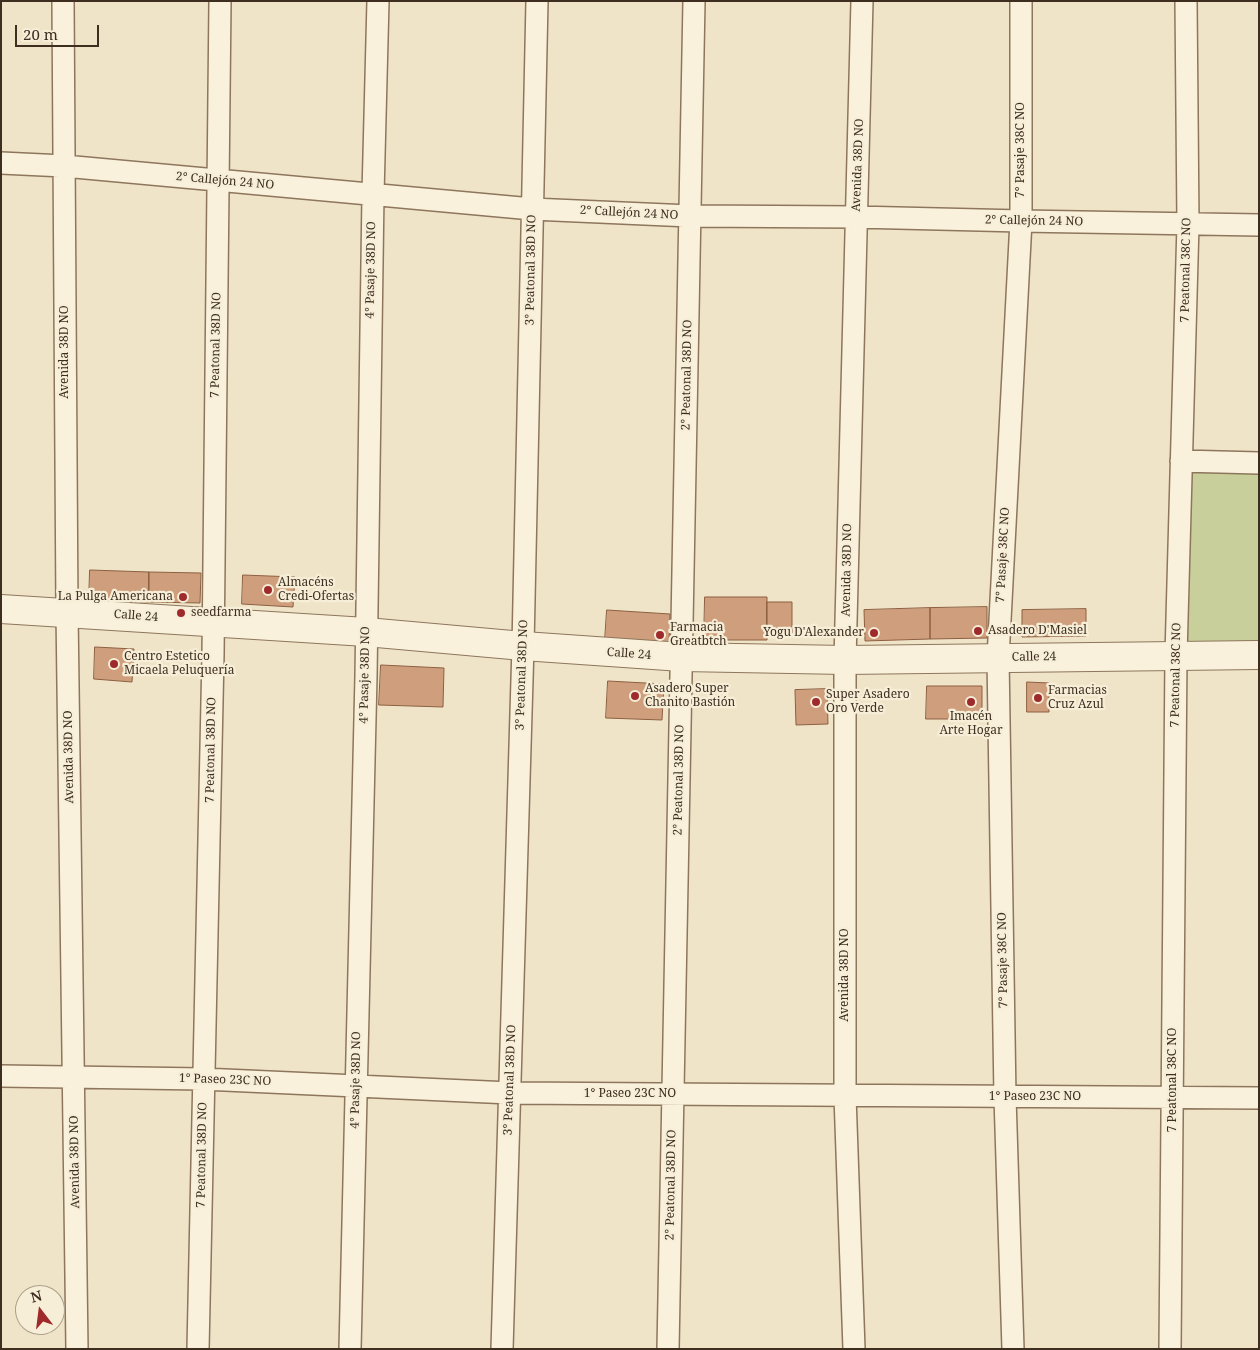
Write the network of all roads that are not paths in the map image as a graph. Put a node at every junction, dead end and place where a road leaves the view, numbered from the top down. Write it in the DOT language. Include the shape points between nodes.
graph roads {
  1 [pos="62,1"];
  2 [pos="220,1"];
  3 [pos="378,1"];
  4 [pos="537,1"];
  5 [pos="694,1"];
  6 [pos="862,1"];
  7 [pos="1021,1"];
  8 [pos="1186,1"];
  9 [pos="1,163"];
  10 [pos="64,166"];
  11 [pos="218,180"];
  12 [pos="373,194"];
  13 [pos="532,209"];
  14 [pos="690,216"];
  15 [pos="856,217"];
  16 [pos="1021,221"];
  17 [pos="1188,224"];
  18 [pos="1259,224"];
  19 [pos="1181,461"];
  20 [pos="1259,463"];
  21 [pos="1,609"];
  22 [pos="67,612"];
  23 [pos="213,621"];
  24 [pos="366,632"];
  25 [pos="523,646"];
  26 [pos="1176,655"];
  27 [pos="1259,655"];
  28 [pos="682,657"];
  29 [pos="998,658"];
  30 [pos="845,660"];
  31 [pos="1,1076"];
  32 [pos="74,1077"];
  33 [pos="203,1079"];
  34 [pos="356,1085"];
  35 [pos="510,1093"];
  36 [pos="673,1094"];
  37 [pos="845,1096"];
  38 [pos="1005,1097"];
  39 [pos="1172,1098"];
  40 [pos="1259,1098"];
  41 [pos="77,1349"];
  42 [pos="198,1349"];
  43 [pos="350,1349"];
  44 [pos="502,1349"];
  45 [pos="668,1349"];
  46 [pos="854,1349"];
  47 [pos="1012,1349"];
  48 [pos="1170,1349"];
  1 -- 10 [label="street, Avenida 38D NO"];
  2 -- 11 [label="street, 7 Peatonal 38D NO"];
  3 -- 12 [label="street, 4° Pasaje 38D NO"];
  4 -- 13 [label="street, 3° Peatonal 38D NO"];
  5 -- 14 [label="street, 2° Peatonal 38D NO"];
  6 -- 15 [label="street, Avenida 38D NO"];
  7 -- 16 [label="street, 7° Pasaje 38C NO"];
  8 -- 17 [label="street, 7 Peatonal 38C NO"];
  9 -- 10 [label="street, 2° Callejón 24 NO"];
  10 -- 11 [label="street, 2° Callejón 24 NO"];
  10 -- 22 [label="street, Avenida 38D NO"];
  11 -- 12 [label="street, 2° Callejón 24 NO"];
  11 -- 23 [label="street, 7 Peatonal 38D NO"];
  12 -- 13 [label="street, 2° Callejón 24 NO"];
  12 -- 24 [label="street, 4° Pasaje 38D NO"];
  13 -- 14 [label="street, 2° Callejón 24 NO"];
  13 -- 25 [label="street, 3° Peatonal 38D NO"];
  14 -- 15 [label="street, 2° Callejón 24 NO"];
  14 -- 28 [label="street, 2° Peatonal 38D NO"];
  15 -- 16 [label="street, 2° Callejón 24 NO"];
  15 -- 30 [label="street, Avenida 38D NO"];
  16 -- 17 [label="street, 2° Callejón 24 NO"];
  16 -- 29 [label="street, 7° Pasaje 38C NO"];
  17 -- 18 [label="street, 2° Callejón 24 NO"];
  17 -- 19 [label="street, 7 Peatonal 38C NO"];
  19 -- 20 [label="street"];
  19 -- 26 [label="street, 7 Peatonal 38C NO"];
  21 -- 22 [label="street, Calle 24"];
  22 -- 23 [label="street, Calle 24"];
  22 -- 32 [label="street, Avenida 38D NO"];
  23 -- 24 [label="street, Calle 24"];
  23 -- 33 [label="street, 7 Peatonal 38D NO"];
  24 -- 25 [label="street, Calle 24"];
  24 -- 34 [label="street, 4° Pasaje 38D NO"];
  25 -- 28 [label="street, Calle 24"];
  25 -- 35 [label="street, 3° Peatonal 38D NO"];
  26 -- 27 [label="street, Calle 24"];
  26 -- 29 [label="street, Calle 24"];
  26 -- 39 [label="street, 7 Peatonal 38C NO"];
  28 -- 30 [label="street, Calle 24"];
  28 -- 36 [label="street, 2° Peatonal 38D NO"];
  29 -- 30 [label="street, Calle 24"];
  29 -- 38 [label="street, 7° Pasaje 38C NO"];
  30 -- 37 [label="street, Avenida 38D NO"];
  31 -- 32 [label="street, 1° Paseo 23C NO"];
  32 -- 33 [label="street, 1° Paseo 23C NO"];
  32 -- 41 [label="street, Avenida 38D NO"];
  33 -- 34 [label="street, 1° Paseo 23C NO"];
  33 -- 42 [label="street, 7 Peatonal 38D NO"];
  34 -- 35 [label="street, 1° Paseo 23C NO"];
  34 -- 43 [label="street, 4° Pasaje 38D NO"];
  35 -- 36 [label="street, 1° Paseo 23C NO"];
  35 -- 44 [label="street, 3° Peatonal 38D NO"];
  36 -- 37 [label="street, 1° Paseo 23C NO"];
  36 -- 45 [label="street, 2° Peatonal 38D NO"];
  37 -- 38 [label="street, 1° Paseo 23C NO"];
  37 -- 46 [label="street, Avenida 38D NO"];
  38 -- 39 [label="street, 1° Paseo 23C NO"];
  38 -- 47 [label="street, 7° Pasaje 38C NO"];
  39 -- 40 [label="street, 1° Paseo 23C NO"];
  39 -- 48 [label="street, 7 Peatonal 38C NO"];
}
